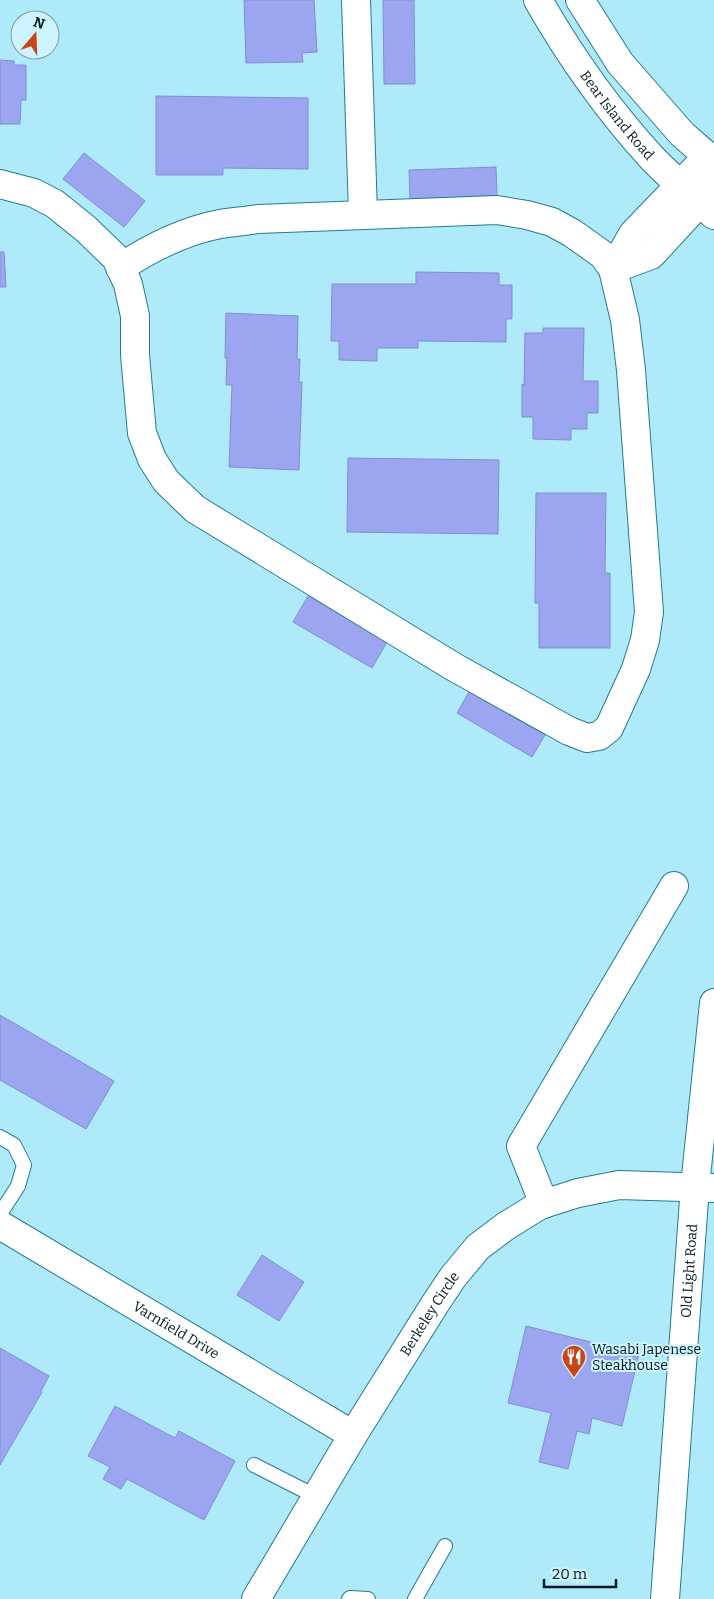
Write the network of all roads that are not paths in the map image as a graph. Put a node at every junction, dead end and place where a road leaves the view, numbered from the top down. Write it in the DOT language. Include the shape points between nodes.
graph roads {
  1 [pos="356,0"];
  2 [pos="538,0"];
  3 [pos="580,0"];
  4 [pos="711,159"];
  5 [pos="0,184"];
  6 [pos="702,197"];
  7 [pos="362,214"];
  8 [pos="120,268"];
  9 [pos="614,269"];
  10 [pos="674,886"];
  11 [pos="714,1003"];
  12 [pos="0,1137"];
  13 [pos="704,1187"];
  14 [pos="544,1204"];
  15 [pos="0,1214"];
  16 [pos="0,1225"];
  17 [pos="354,1435"];
  18 [pos="254,1466"];
  19 [pos="317,1498"];
  20 [pos="445,1546"];
  21 [pos="256,1599"];
  22 [pos="349,1599"];
  23 [pos="368,1599"];
  24 [pos="415,1599"];
  25 [pos="665,1599"];
  1 -- 7 [label="street"];
  2 -- 6 [label="street, Bear Island Road" via="556,32 600,94 652,158"];
  3 -- 4 [label="street" via="620,64 682,134"];
  4 -- 6 [label="street"];
  5 -- 8 [label="street" via="34,193 55,204 116,258"];
  6 -- 9 [label="street" via="633,234"];
  7 -- 8 [label="street" via="220,224 188,232"];
  7 -- 9 [label="street" via="497,210 528,215 552,222 572,233 604,255"];
  8 -- 9 [label="street" via="128,284 135,316 142,433 152,459 166,481 195,509 371,617 515,702 587,738 599,736 610,728 636,669 649,612 625,320"];
  10 -- 14 [label="street" via="521,1146"];
  11 -- 13 [label="street, Old Light Road"];
  12 -- 15 [label="lane" via="14,1145 24,1165 18,1186"];
  13 -- 14 [label="street, Berkeley Circle" via="619,1185"];
  13 -- 25 [label="street, Old Light Road"];
  14 -- 17 [label="street, Berkeley Circle" via="478,1247 453,1277"];
  16 -- 17 [label="street, Varnfield Drive"];
  17 -- 19 [label="street, Berkeley Circle"];
  18 -- 19 [label="lane"];
  19 -- 21 [label="street, Berkeley Circle"];
  20 -- 24 [label="lane"];
  22 -- 23 [label="lane"];
}
